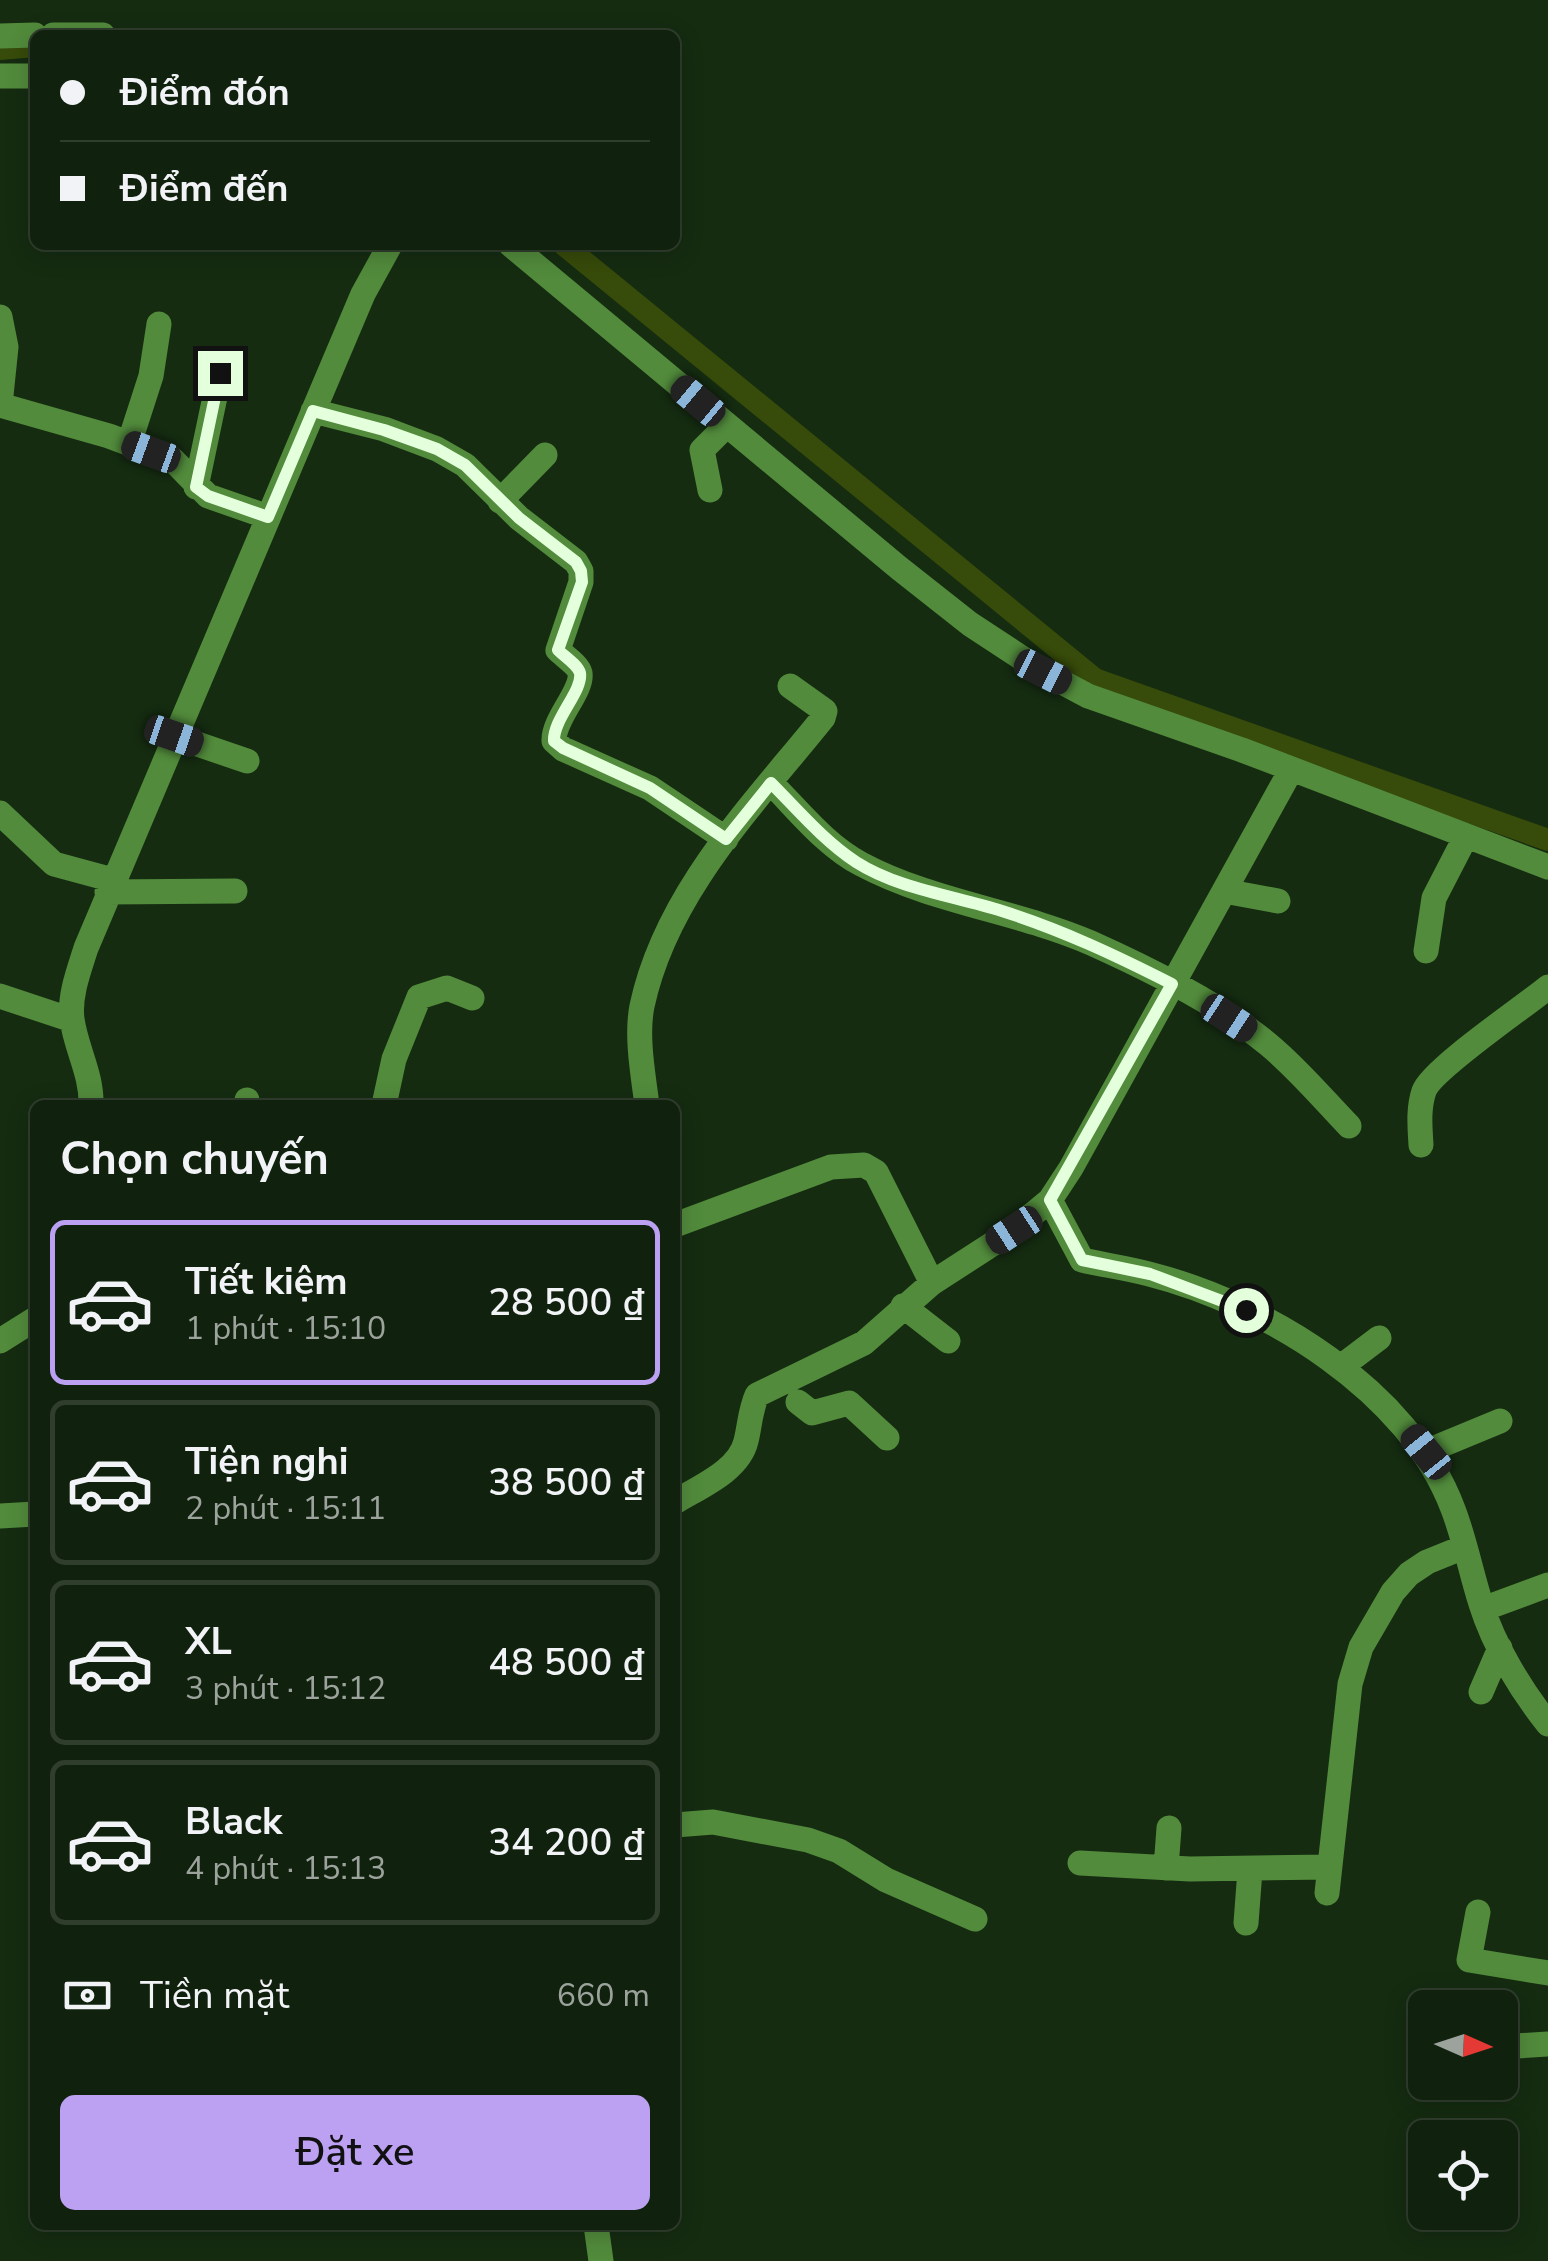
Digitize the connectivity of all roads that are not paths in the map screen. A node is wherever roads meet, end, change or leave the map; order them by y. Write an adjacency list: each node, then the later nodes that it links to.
1 (30, 35): 2 (street)
2 (0, 36)
3 (0, 76): 4 (street)
4 (30, 76)
5 (387, 250): 11 (street)
6 (517, 250): 12 (street)
7 (0, 316): 10 (street)
8 (160, 324): 13 (street)
9 (220, 373): 15 (street)
10 (0, 404): 13 (street)
11 (313, 411): 17 (street); 18 (street)
12 (727, 425): 16 (street); 22 (street)
13 (129, 444): 15 (street)
14 (545, 455): 17 (street)
15 (196, 487): 18 (street)
16 (710, 490)
17 (500, 501): 26 (street)
18 (268, 517): 20 (street)
19 (790, 686): 23 (street)
20 (174, 736): 21 (street); 28 (street)
21 (247, 761)
22 (1292, 770): 25 (street); 30 (street)
23 (771, 783): 26 (street); 33 (street)
24 (0, 813): 28 (street)
25 (1466, 836): 27 (street); 32 (street)
26 (726, 839): 40 (street)
27 (1548, 867)
28 (110, 886): 29 (street); 37 (street)
29 (235, 890)
30 (1224, 891): 31 (street); 33 (street)
31 (1278, 901)
32 (1426, 951)
33 (1172, 984): 41 (street); 43 (street)
34 (1548, 987): 42 (street)
35 (0, 996): 37 (street)
36 (472, 998): 39 (street)
37 (72, 1020): 38 (street)
38 (90, 1100)
39 (385, 1100)
40 (646, 1100)
41 (1349, 1126)
42 (1421, 1145)
43 (1050, 1200): 45 (street); 51 (street)
44 (680, 1223): 45 (street)
45 (932, 1283): 46 (street)
46 (904, 1306): 49 (street); 52 (street)
47 (30, 1322): 50 (street)
48 (1379, 1338): 51 (street)
49 (948, 1341)
50 (0, 1342)
51 (1342, 1366): 55 (street)
52 (791, 1391): 54 (street); 56 (street)
53 (1500, 1422): 55 (street)
54 (887, 1438)
55 (1426, 1452): 59 (street)
56 (680, 1499)
57 (30, 1514): 58 (street)
58 (0, 1516)
59 (1464, 1547): 61 (street); 69 (street)
60 (1548, 1585): 61 (street)
61 (1482, 1609): 62 (street)
62 (1500, 1648): 63 (street); 64 (street)
63 (1481, 1692)
64 (1548, 1724)
65 (680, 1825): 71 (street)
66 (1169, 1828): 68 (street)
67 (1080, 1863): 68 (street)
68 (1166, 1868): 69 (street)
69 (1250, 1870): 72 (street)
70 (1478, 1912): 73 (street)
71 (975, 1919)
72 (1246, 1923)
73 (1548, 1973)
74 (1548, 2044): 75 (street)
75 (1518, 2046)
76 (597, 2230): 77 (street)
77 (601, 2261)

